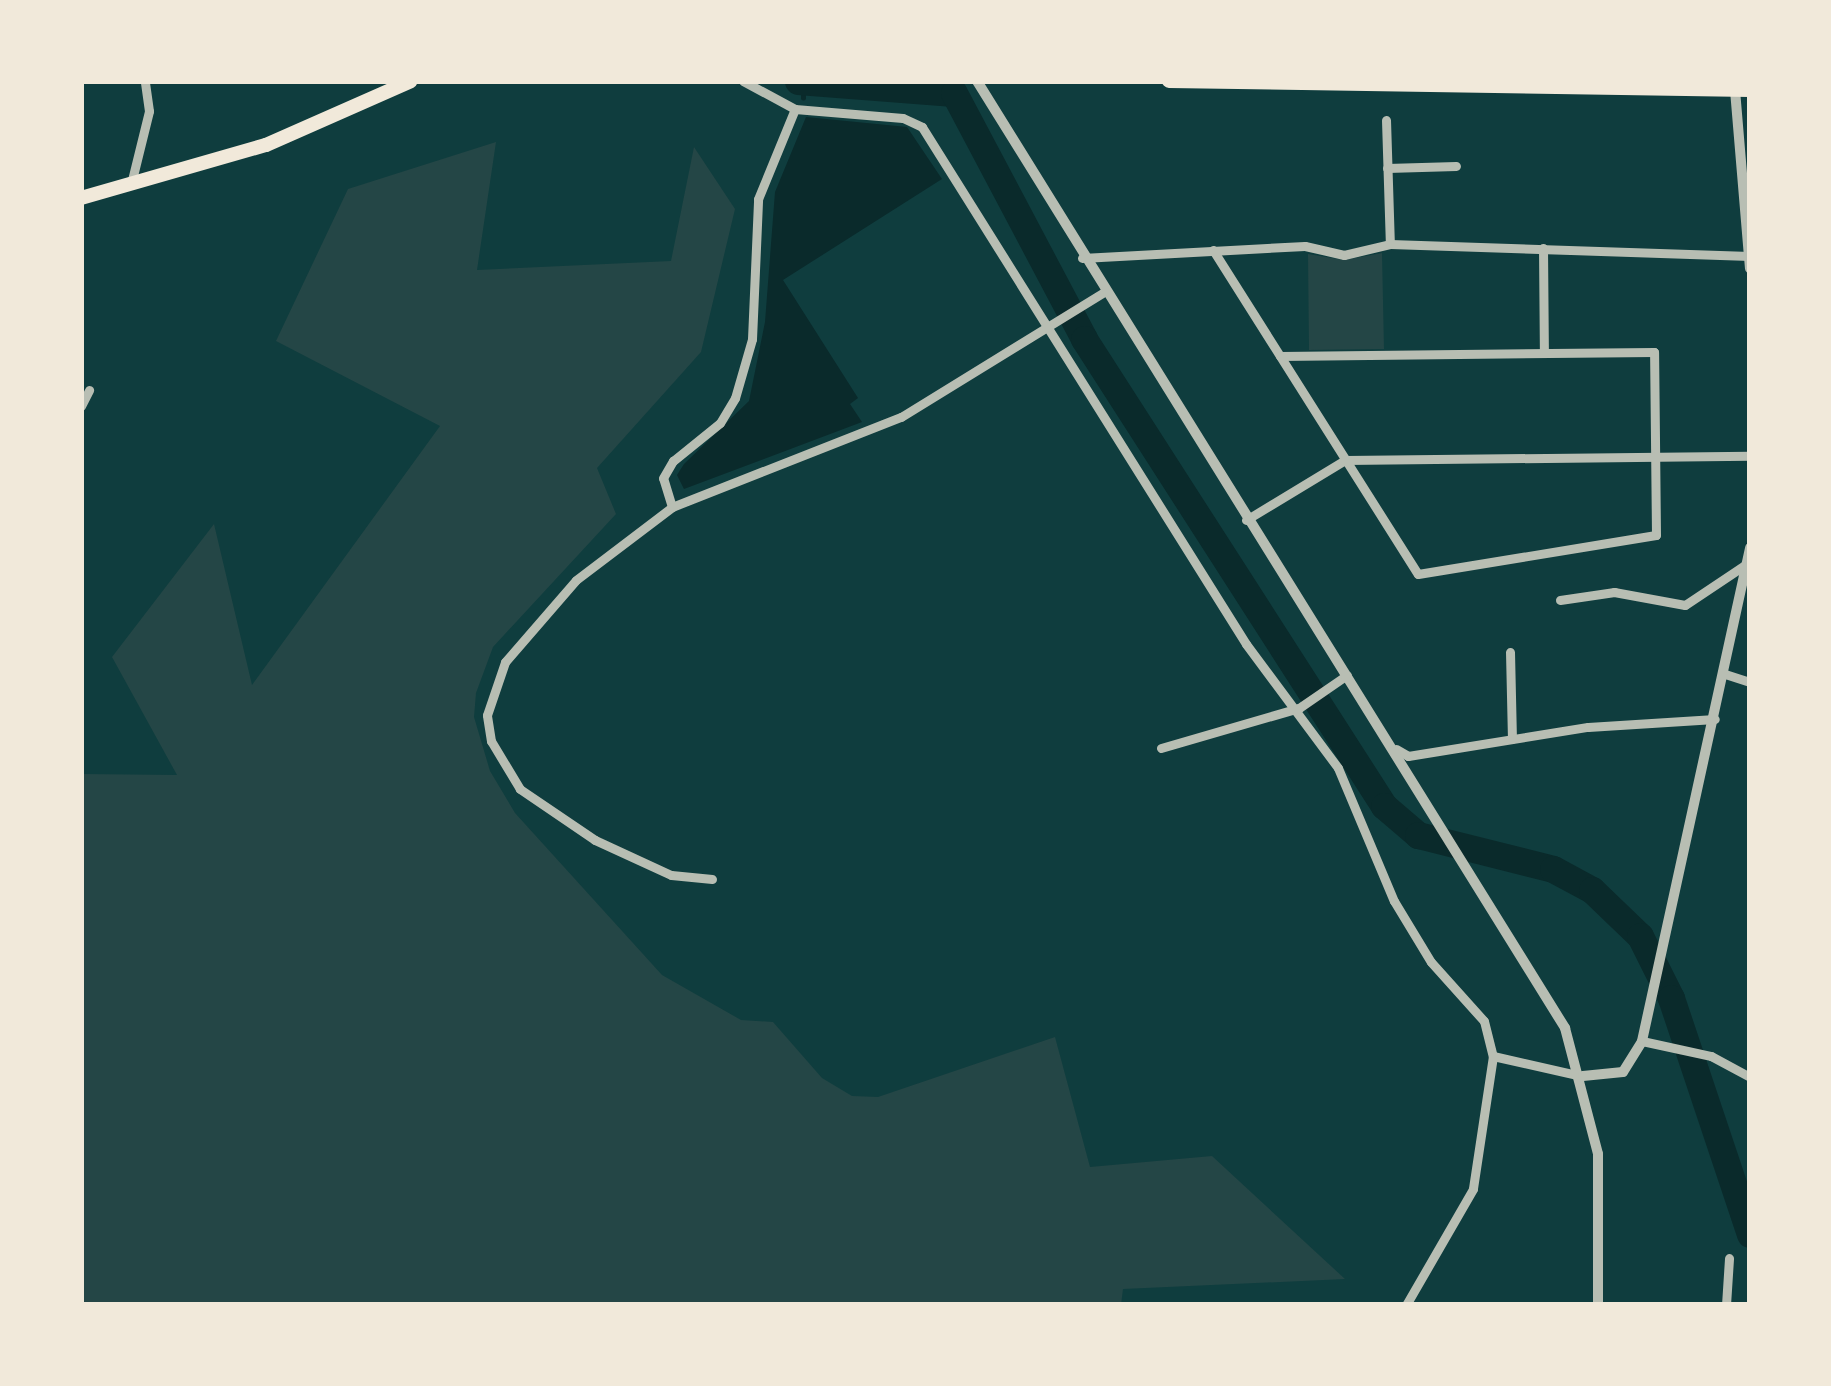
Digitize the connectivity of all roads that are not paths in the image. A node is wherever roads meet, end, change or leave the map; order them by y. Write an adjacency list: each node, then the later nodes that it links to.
1 (145, 81): 14 (street)
2 (411, 81): 14 (main road)
3 (743, 81): 10 (street)
4 (977, 81): 19 (street)
5 (1169, 81): 7 (main road)
6 (1595, 82): 8 (main road); 9 (main road)
7 (1230, 83): 8 (main road)
8 (1464, 83)
9 (1740, 87): 20 (street)
10 (795, 110): 22 (street); 30 (street)
11 (1386, 120): 13 (street)
12 (1456, 166): 13 (street)
13 (1387, 168): 16 (street)
14 (131, 184): 15 (main road)
15 (81, 198)
16 (1390, 244): 17 (street); 18 (street)
17 (1543, 248): 20 (street); 23 (street)
18 (1213, 250): 19 (street); 24 (street)
19 (1082, 258): 21 (street)
20 (1749, 260)
21 (1104, 292): 22 (street); 31 (street)
22 (1048, 328): 30 (street); 39 (street)
23 (1544, 353): 24 (street); 28 (street)
24 (1280, 356): 29 (street)
25 (89, 390): 26 (street)
26 (81, 405)
27 (1750, 455): 28 (street)
28 (1656, 456): 29 (street); 29 (street)
29 (1345, 460): 31 (street)
30 (672, 507): 44 (street)
31 (1246, 520): 37 (street)
32 (1750, 548): 33 (street)
33 (1748, 563): 34 (street); 36 (street)
34 (1560, 600)
35 (1510, 652): 41 (street)
36 (1725, 674): 38 (street); 40 (street)
37 (1347, 675): 39 (street); 43 (street)
38 (1750, 682)
39 (1302, 705): 42 (street); 46 (street)
40 (1715, 719): 41 (street); 45 (street)
41 (1512, 739): 43 (street)
42 (1161, 748)
43 (1396, 749): 47 (street)
44 (712, 879)
45 (1642, 1041): 47 (street); 48 (street)
46 (1493, 1056): 47 (street); 50 (street)
47 (1583, 1076): 51 (street)
48 (1750, 1077)
49 (1729, 1258): 52 (street)
50 (1406, 1305)
51 (1598, 1305)
52 (1726, 1305)

